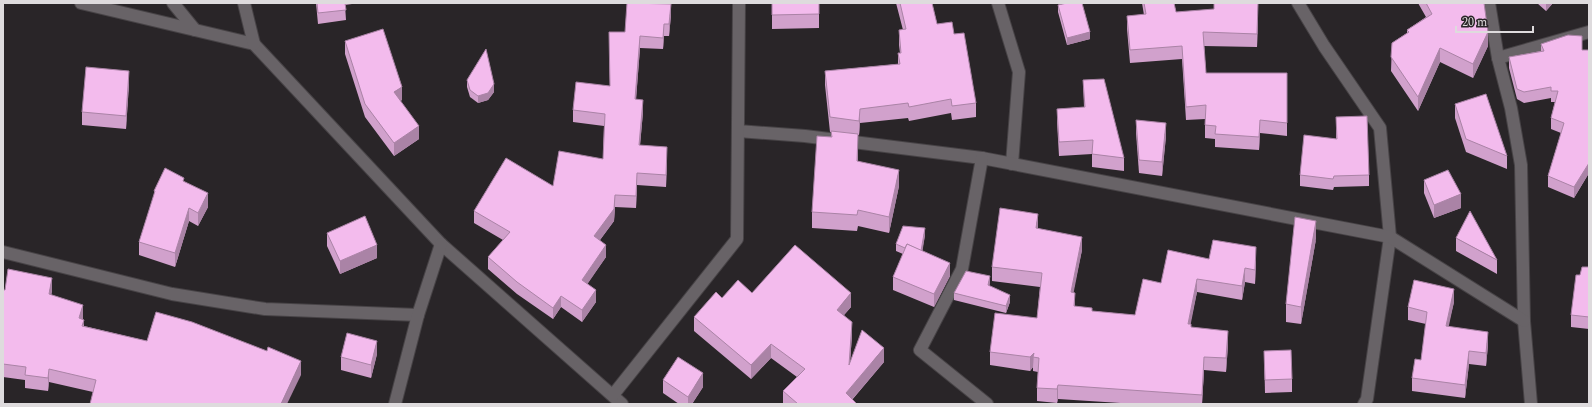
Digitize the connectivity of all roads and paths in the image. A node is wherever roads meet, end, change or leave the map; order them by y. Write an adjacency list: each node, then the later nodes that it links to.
1 (81, 3): 8 (street)
2 (173, 3): 8 (street)
3 (244, 3): 10 (street)
4 (739, 3): 12 (street)
5 (998, 3): 14 (street)
6 (1298, 3): 15 (street)
7 (1489, 3): 11 (street)
8 (195, 30): 10 (street)
9 (1589, 32): 11 (street)
10 (254, 44): 16 (street)
11 (1498, 58): 19 (street)
12 (738, 131): 13 (street); 20 (street)
13 (982, 158): 14 (street); 23 (street)
14 (1012, 164): 15 (street)
15 (1390, 237): 19 (street); 24 (street)
16 (441, 244): 18 (street); 20 (street)
17 (3, 252): 18 (street)
18 (418, 315): 21 (street)
19 (1524, 321): 25 (street)
20 (613, 395): 22 (street)
21 (395, 404)
22 (622, 404)
23 (987, 404)
24 (1364, 404)
25 (1531, 404)

